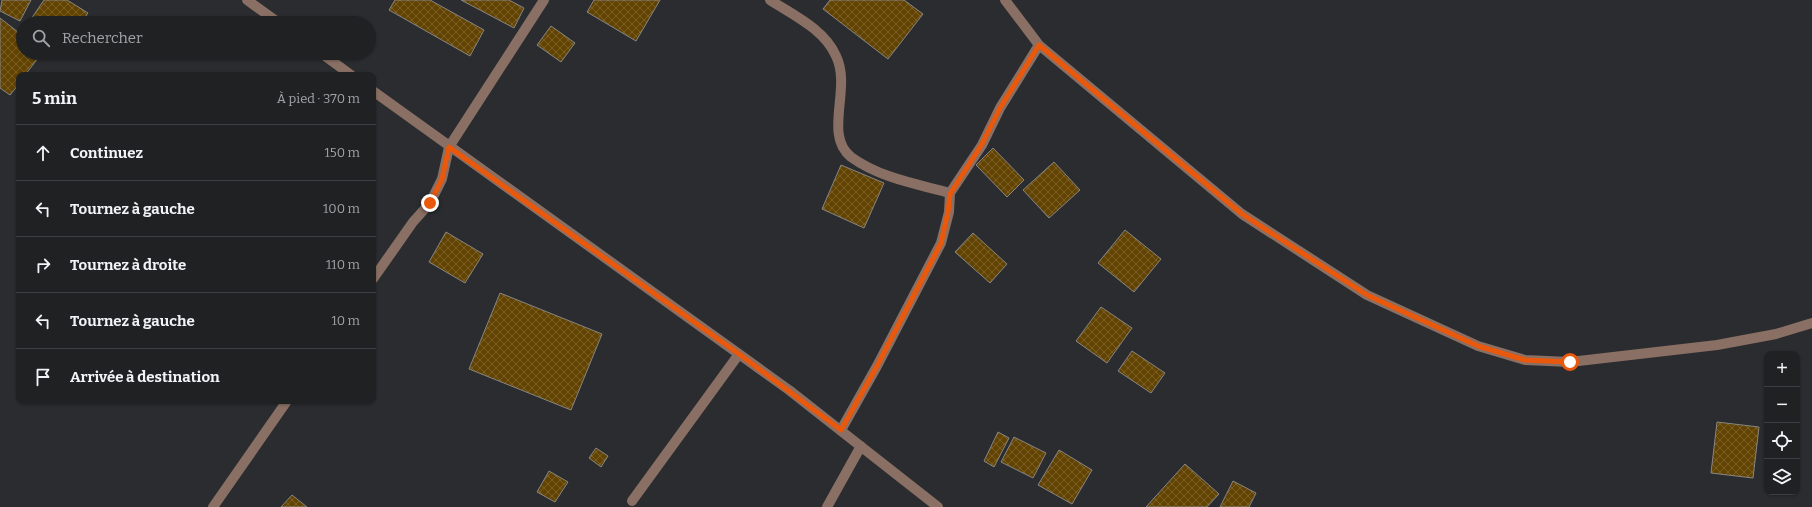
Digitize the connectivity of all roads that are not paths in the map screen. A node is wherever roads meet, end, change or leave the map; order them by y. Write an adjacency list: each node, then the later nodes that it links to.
1 (247, 0): 5 (street)
2 (544, 0): 10 (street)
3 (770, 0): 11 (street)
4 (1005, 0): 6 (street)
5 (269, 16)
6 (1039, 45): 11 (street); 13 (street)
7 (330, 60): 8 (street)
8 (347, 72)
9 (376, 93): 10 (street)
10 (449, 147): 12 (street); 14 (street)
11 (950, 194): 16 (street)
12 (376, 275)
13 (1812, 323)
14 (739, 354): 16 (street); 18 (street)
15 (285, 404): 19 (street)
16 (841, 430): 17 (street)
17 (861, 446): 20 (street); 21 (street)
18 (632, 501)
19 (213, 507)
20 (827, 507)
21 (938, 507)

